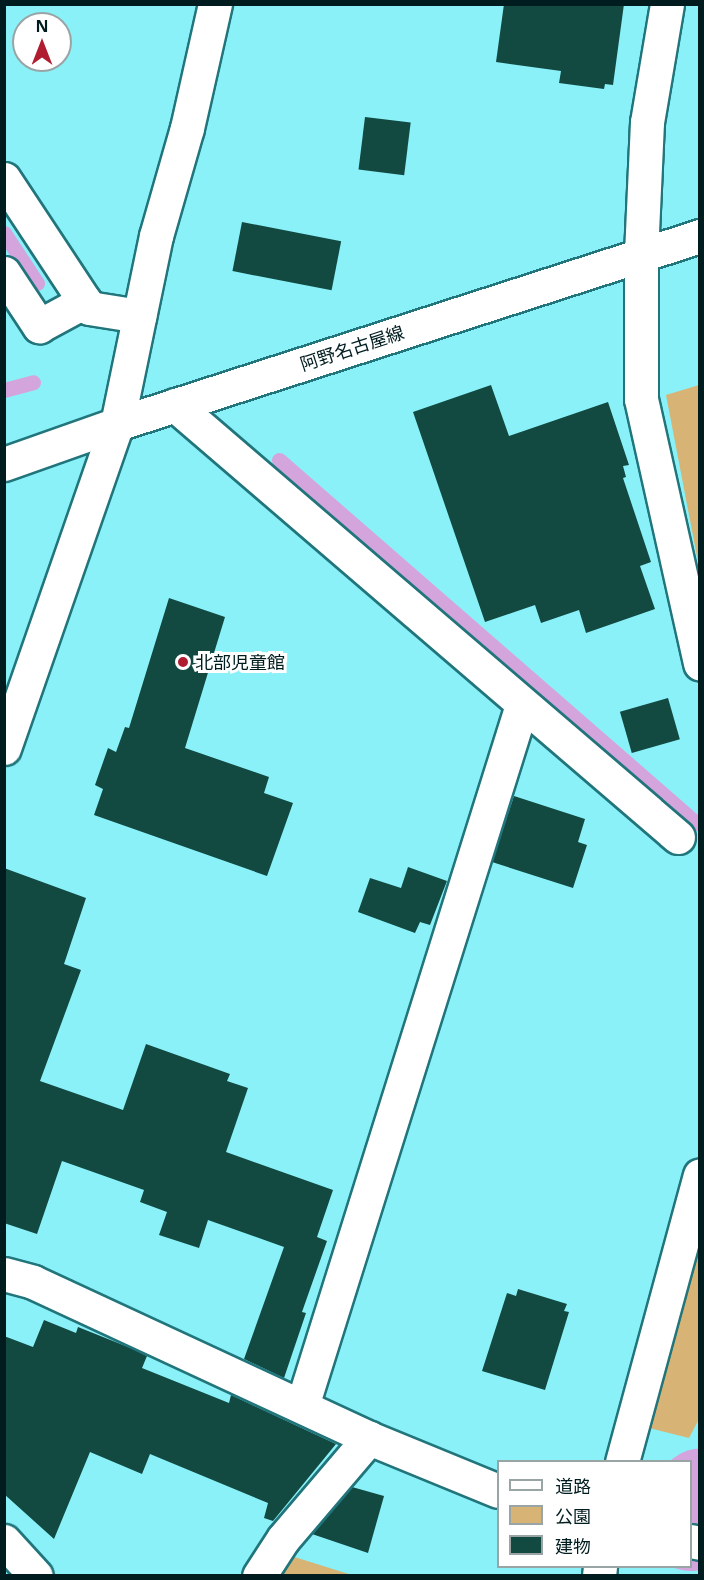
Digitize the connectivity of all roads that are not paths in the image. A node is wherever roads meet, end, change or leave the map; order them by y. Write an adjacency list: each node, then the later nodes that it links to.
1 (215, 4): 8 (street)
2 (667, 4): 5 (street)
3 (4, 179): 7 (street)
4 (699, 236): 5 (street, 阿野名古屋線)
5 (649, 252): 9 (street, 阿野名古屋線); 12 (street)
6 (4, 273): 7 (street)
7 (85, 301): 8 (street)
8 (139, 316): 10 (street)
9 (175, 405): 10 (street, 阿野名古屋線); 13 (street)
10 (117, 424): 11 (street, 阿野名古屋線); 14 (street)
11 (4, 464)
12 (699, 664)
13 (522, 705): 15 (street); 18 (street)
14 (4, 748)
15 (678, 837)
16 (699, 1175): 20 (street)
17 (4, 1274): 18 (street)
18 (302, 1406): 19 (street)
19 (369, 1438): 21 (street); 24 (street)
20 (622, 1460)
21 (497, 1491)
22 (4, 1541): 23 (street)
23 (36, 1575)
24 (259, 1575)

